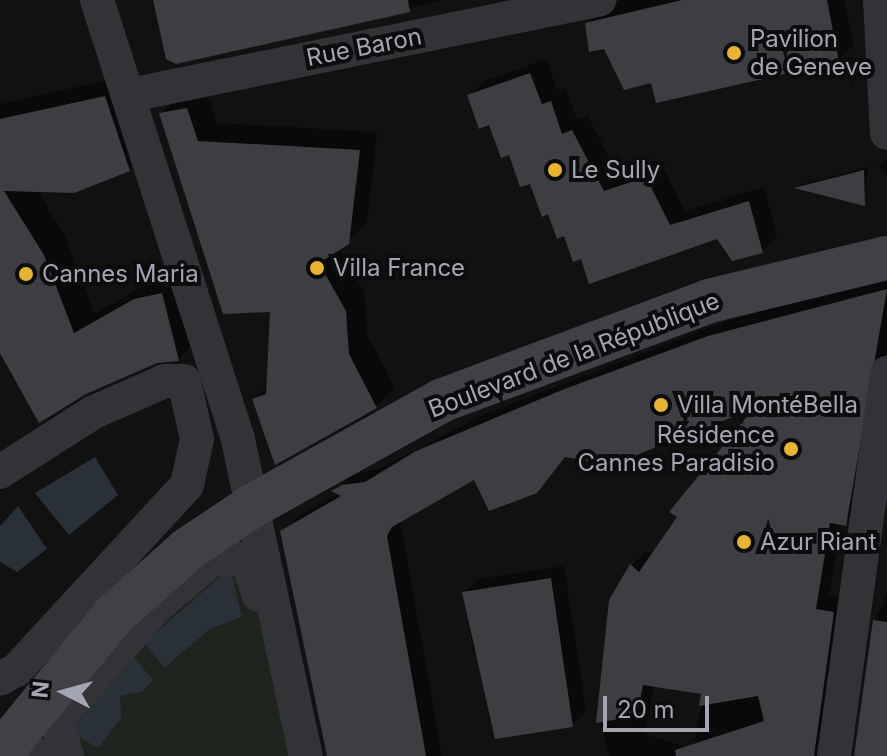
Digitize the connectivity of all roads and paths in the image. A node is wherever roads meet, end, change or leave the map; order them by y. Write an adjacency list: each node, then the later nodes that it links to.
1 (97, 0): 4 (street)
2 (599, 0): 4 (street, Rue Baron)
3 (880, 0): 5 (street)
4 (130, 95): 9 (street)
5 (887, 133)
6 (887, 258): 9 (main road, Boulevard de la République)
7 (886, 385): 15 (street)
8 (0, 472): 10 (street)
9 (254, 505): 11 (main road, Boulevard de la République); 14 (street)
10 (0, 679)
11 (12, 747)
12 (67, 756): 13 (street)
13 (290, 756)
14 (306, 756)
15 (834, 756)

